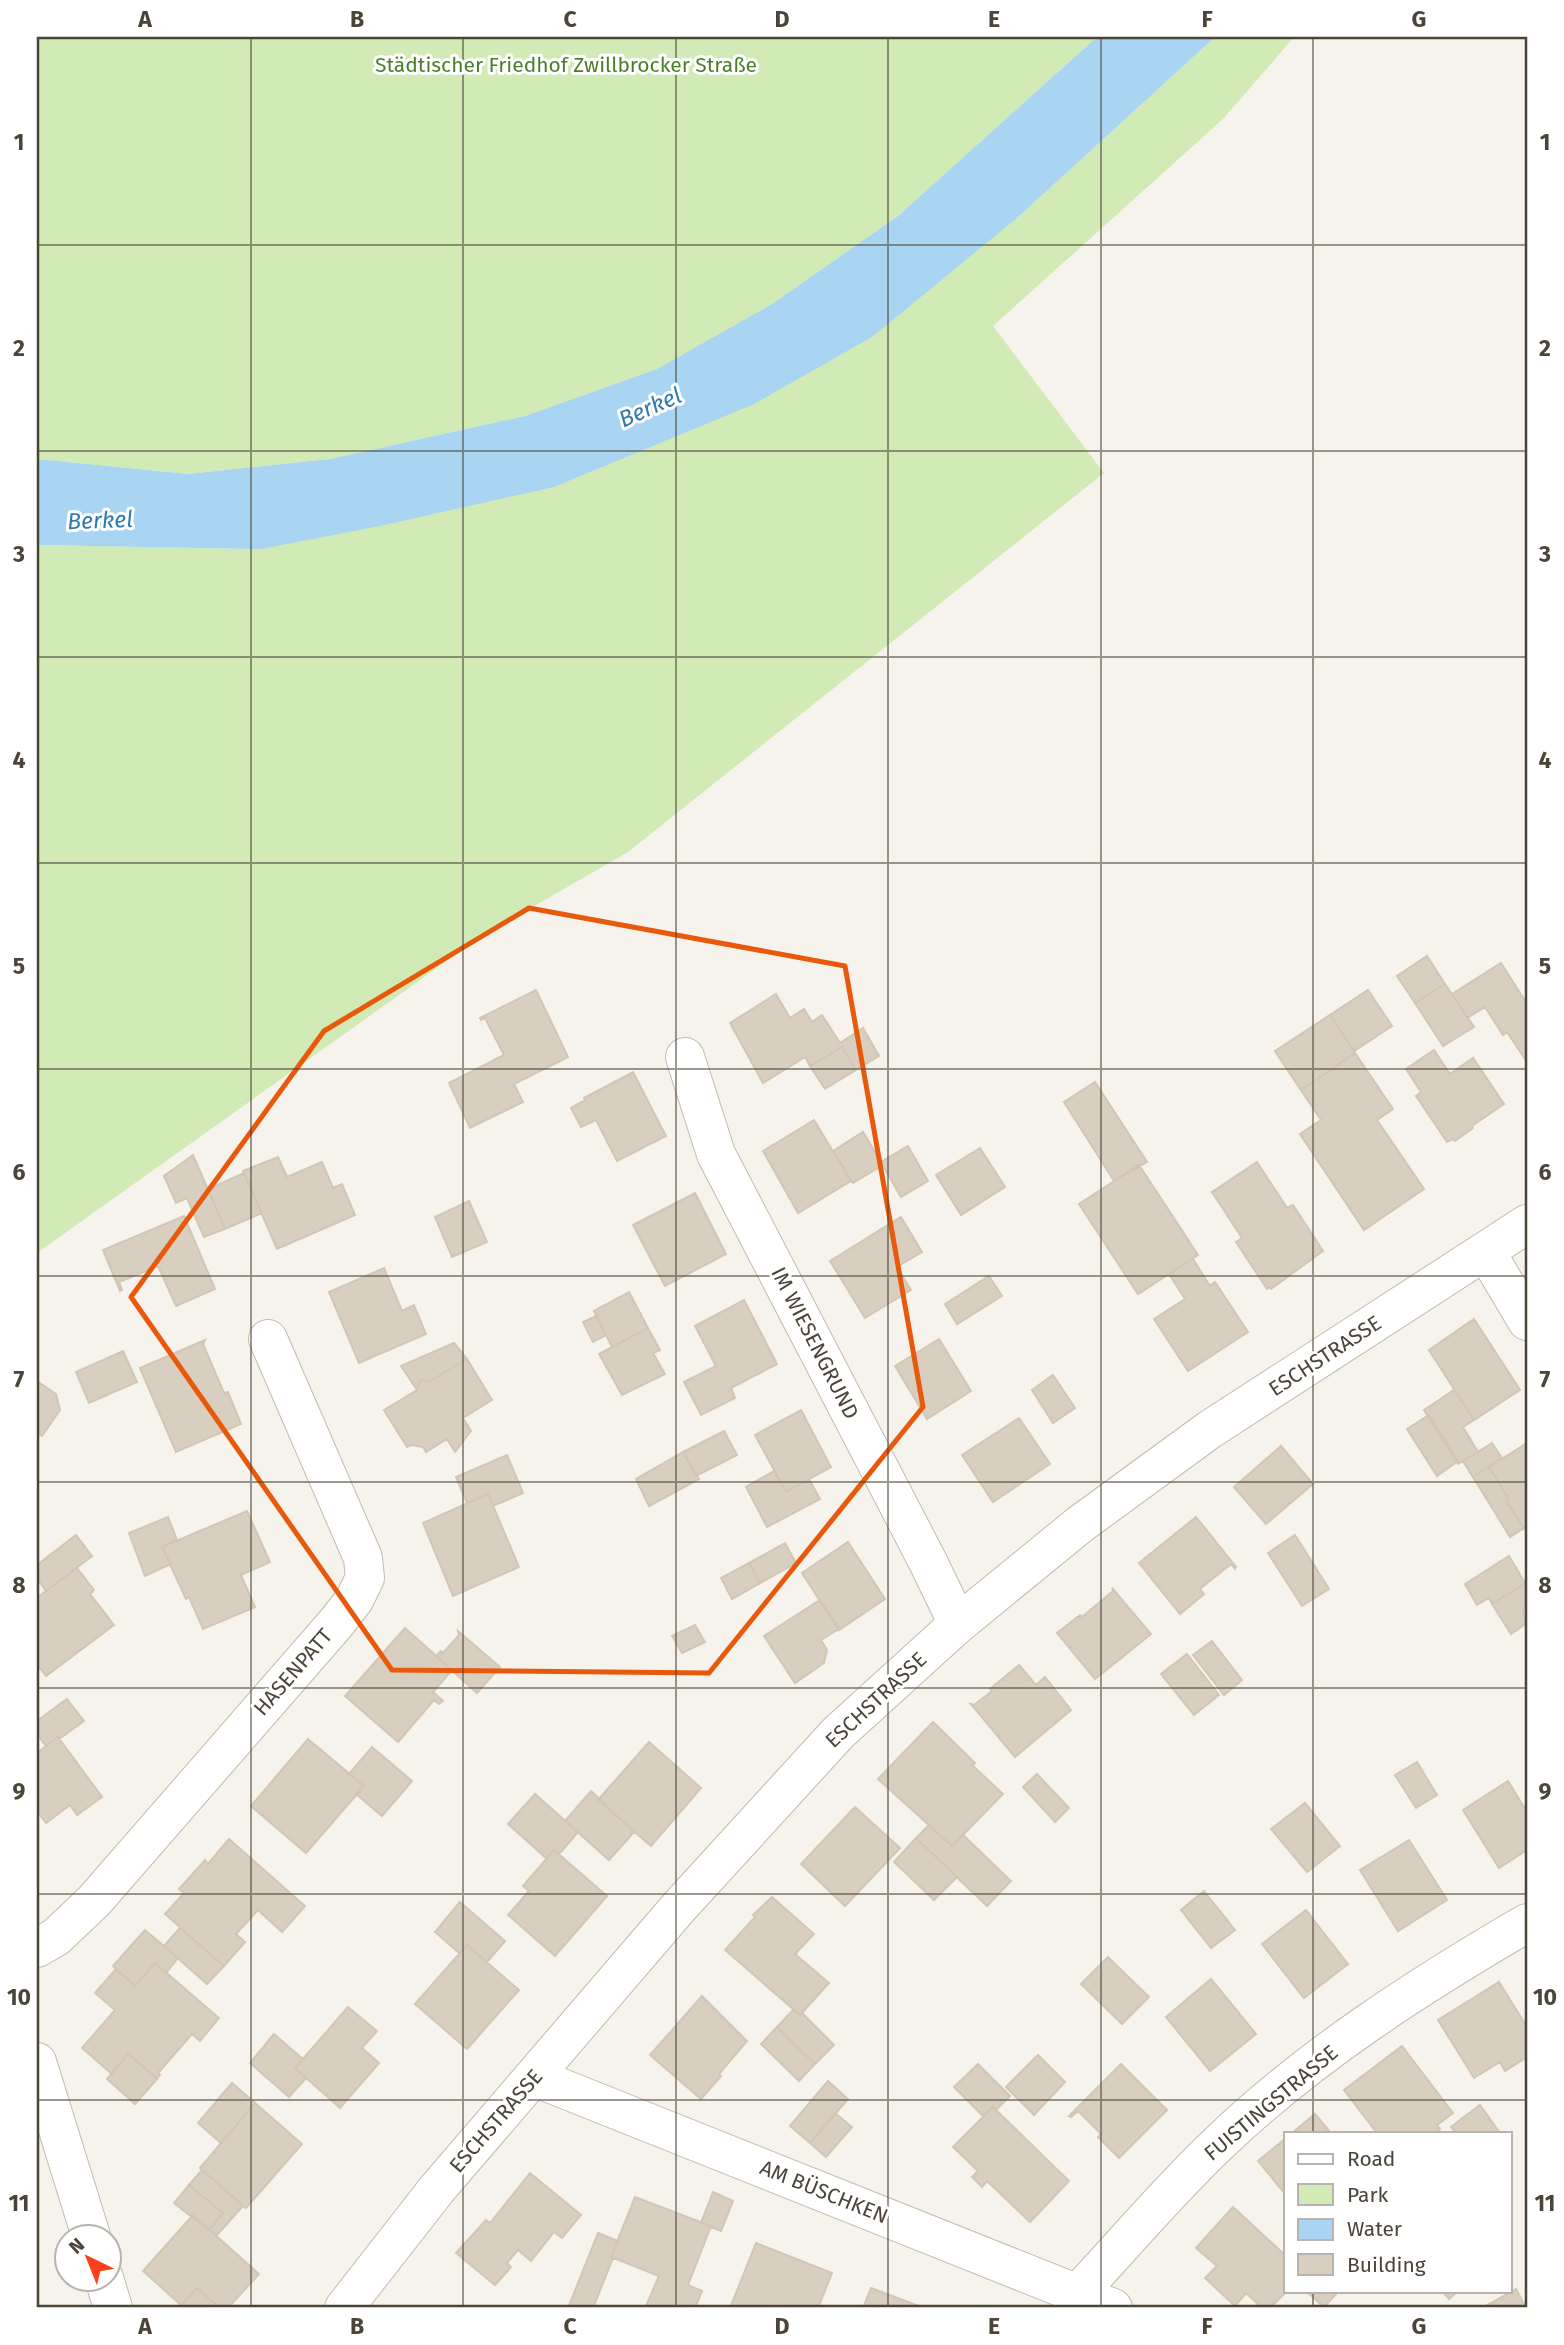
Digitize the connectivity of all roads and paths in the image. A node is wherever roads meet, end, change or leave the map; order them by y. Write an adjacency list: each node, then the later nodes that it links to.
1 (685, 1058): 6 (street, IM WIESENGRUND)
2 (1527, 1224): 3 (street, ESCHSTRASSE)
3 (1486, 1252): 4 (street); 6 (street, ESCHSTRASSE)
4 (1527, 1321)
5 (268, 1339): 8 (street, HASENPATT)
6 (958, 1624): 10 (street, ESCHSTRASSE)
7 (1527, 1923): 12 (street, FUISTINGSTRASSE)
8 (37, 1948)
9 (37, 2062): 11 (street)
10 (534, 2077): 12 (street, AM BÜSCHKEN); 13 (street, ESCHSTRASSE)
11 (87, 2222)
12 (1078, 2293): 14 (street, AM BÜSCHKEN)
13 (344, 2308)
14 (1113, 2308)

